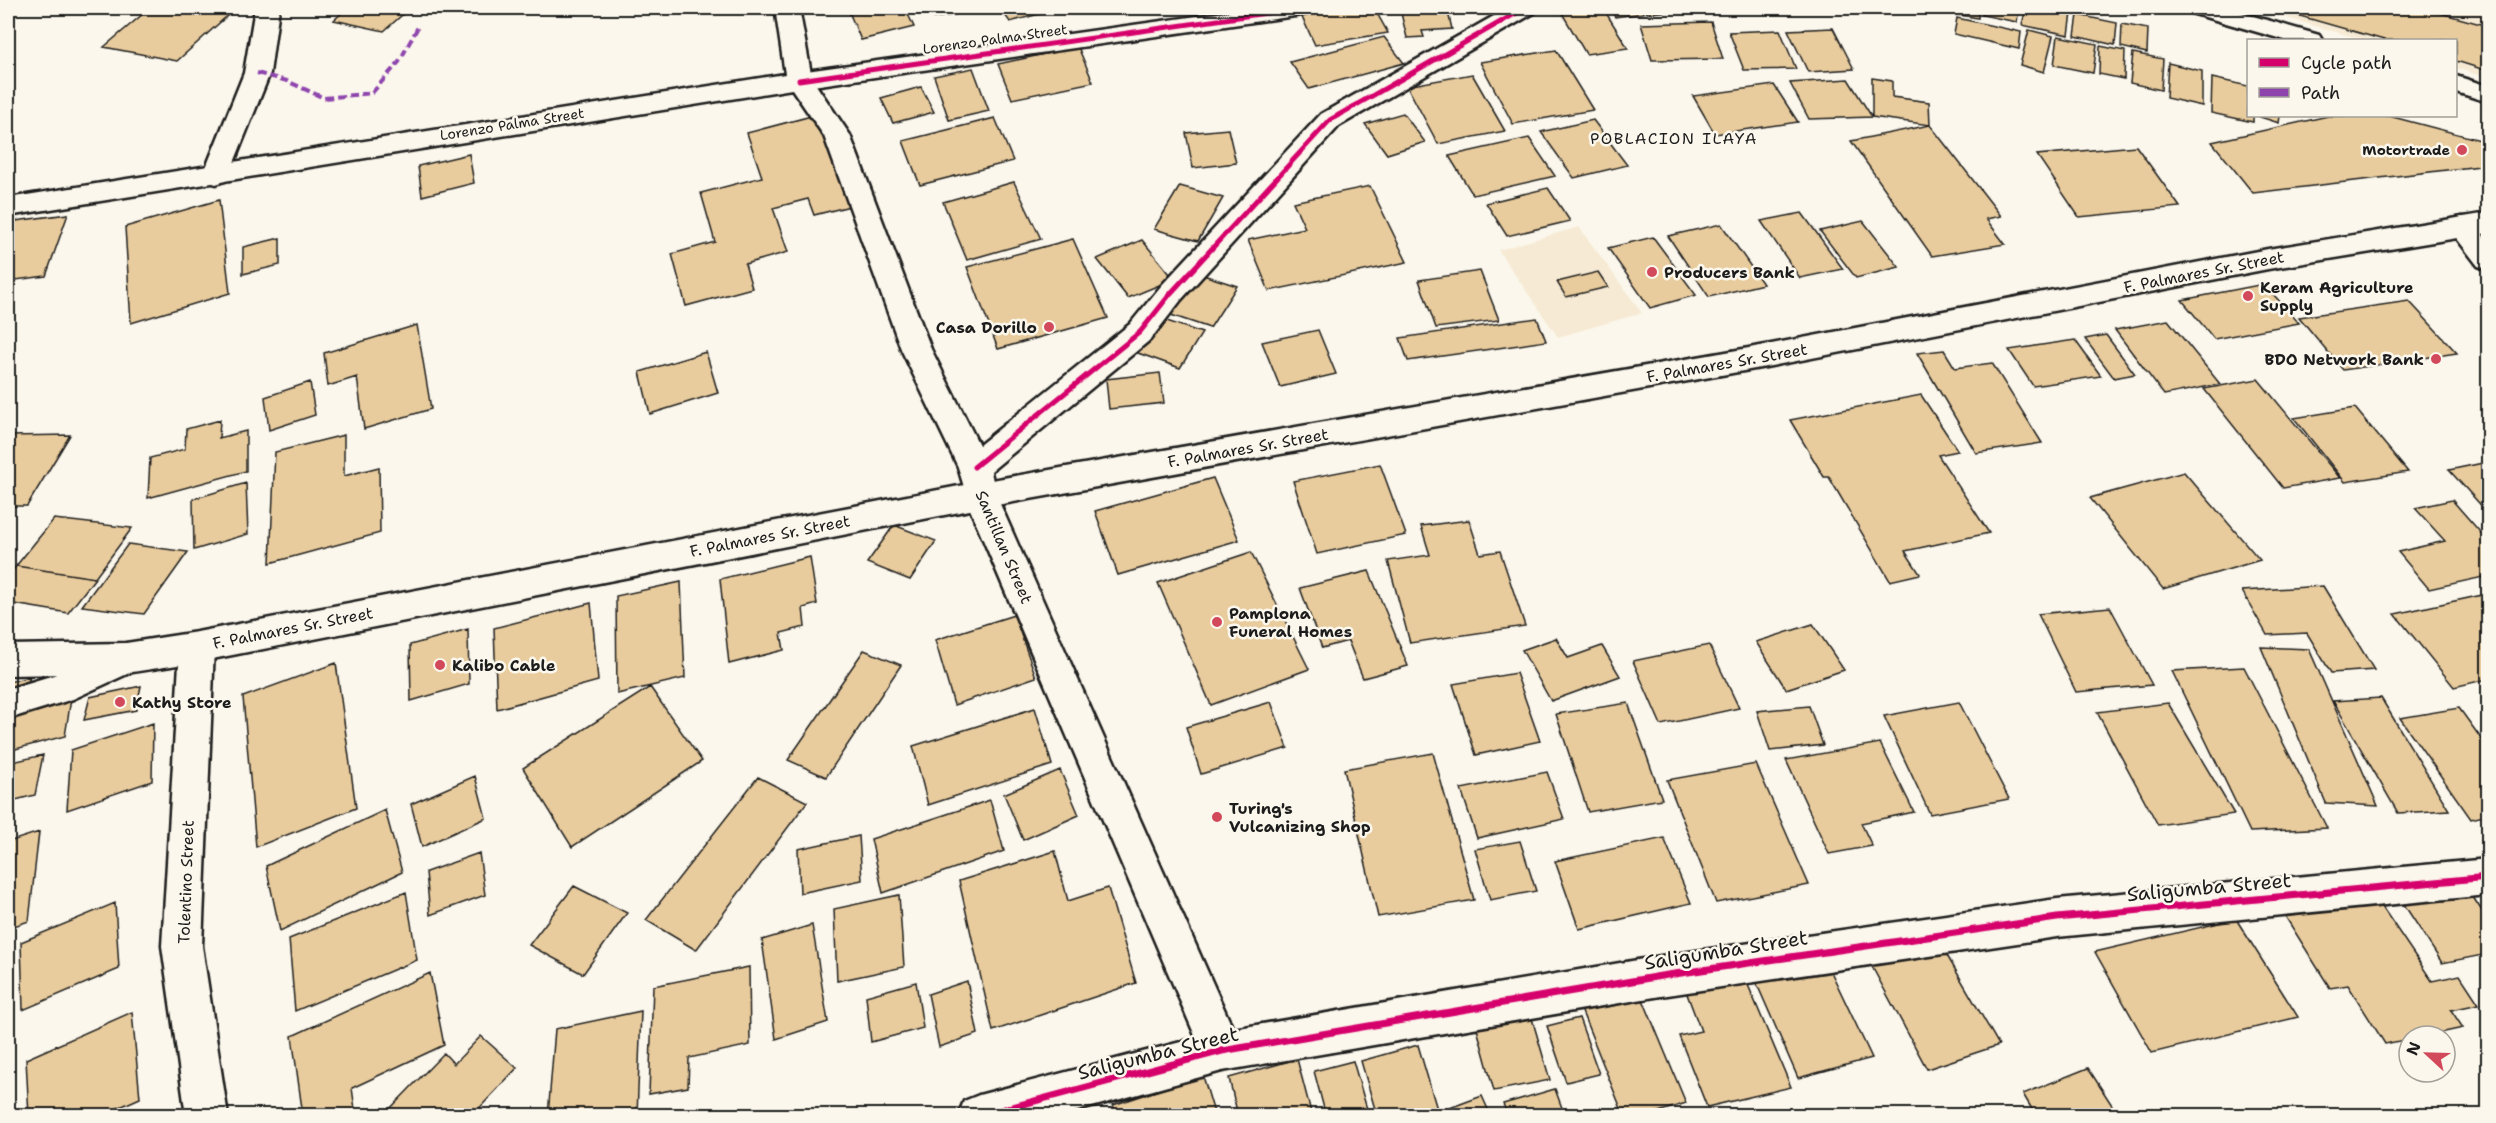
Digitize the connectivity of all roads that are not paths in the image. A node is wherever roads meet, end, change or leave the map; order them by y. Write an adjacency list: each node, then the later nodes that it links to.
1 (267, 8): 10 (street)
2 (787, 8): 7 (street, Santillan Street)
3 (1302, 8): 7 (street, Lorenzo Palma Street)
4 (1525, 8): 14 (street)
5 (2200, 8): 6 (street)
6 (2307, 39)
7 (799, 80): 10 (street, Lorenzo Palma Street); 14 (street, Santillan Street)
8 (2457, 84): 9 (street)
9 (2488, 94)
10 (216, 175): 11 (street, Lorenzo Palma Street)
11 (8, 207)
12 (2475, 225): 13 (street); 14 (street, F. Palmares Sr. Street)
13 (2488, 259)
14 (977, 481): 15 (street, F. Palmares Sr. Street); 20 (street, Santillan Street)
15 (197, 647): 16 (street, F. Palmares Sr. Street); 21 (street, Tolentino Street)
16 (126, 658): 17 (street, F. Palmares Sr. Street); 18 (street)
17 (8, 660)
18 (8, 704)
19 (2488, 878): 20 (street, Saligumba Street)
20 (1222, 1051): 22 (street, Saligumba Street)
21 (207, 1116)
22 (978, 1116)

